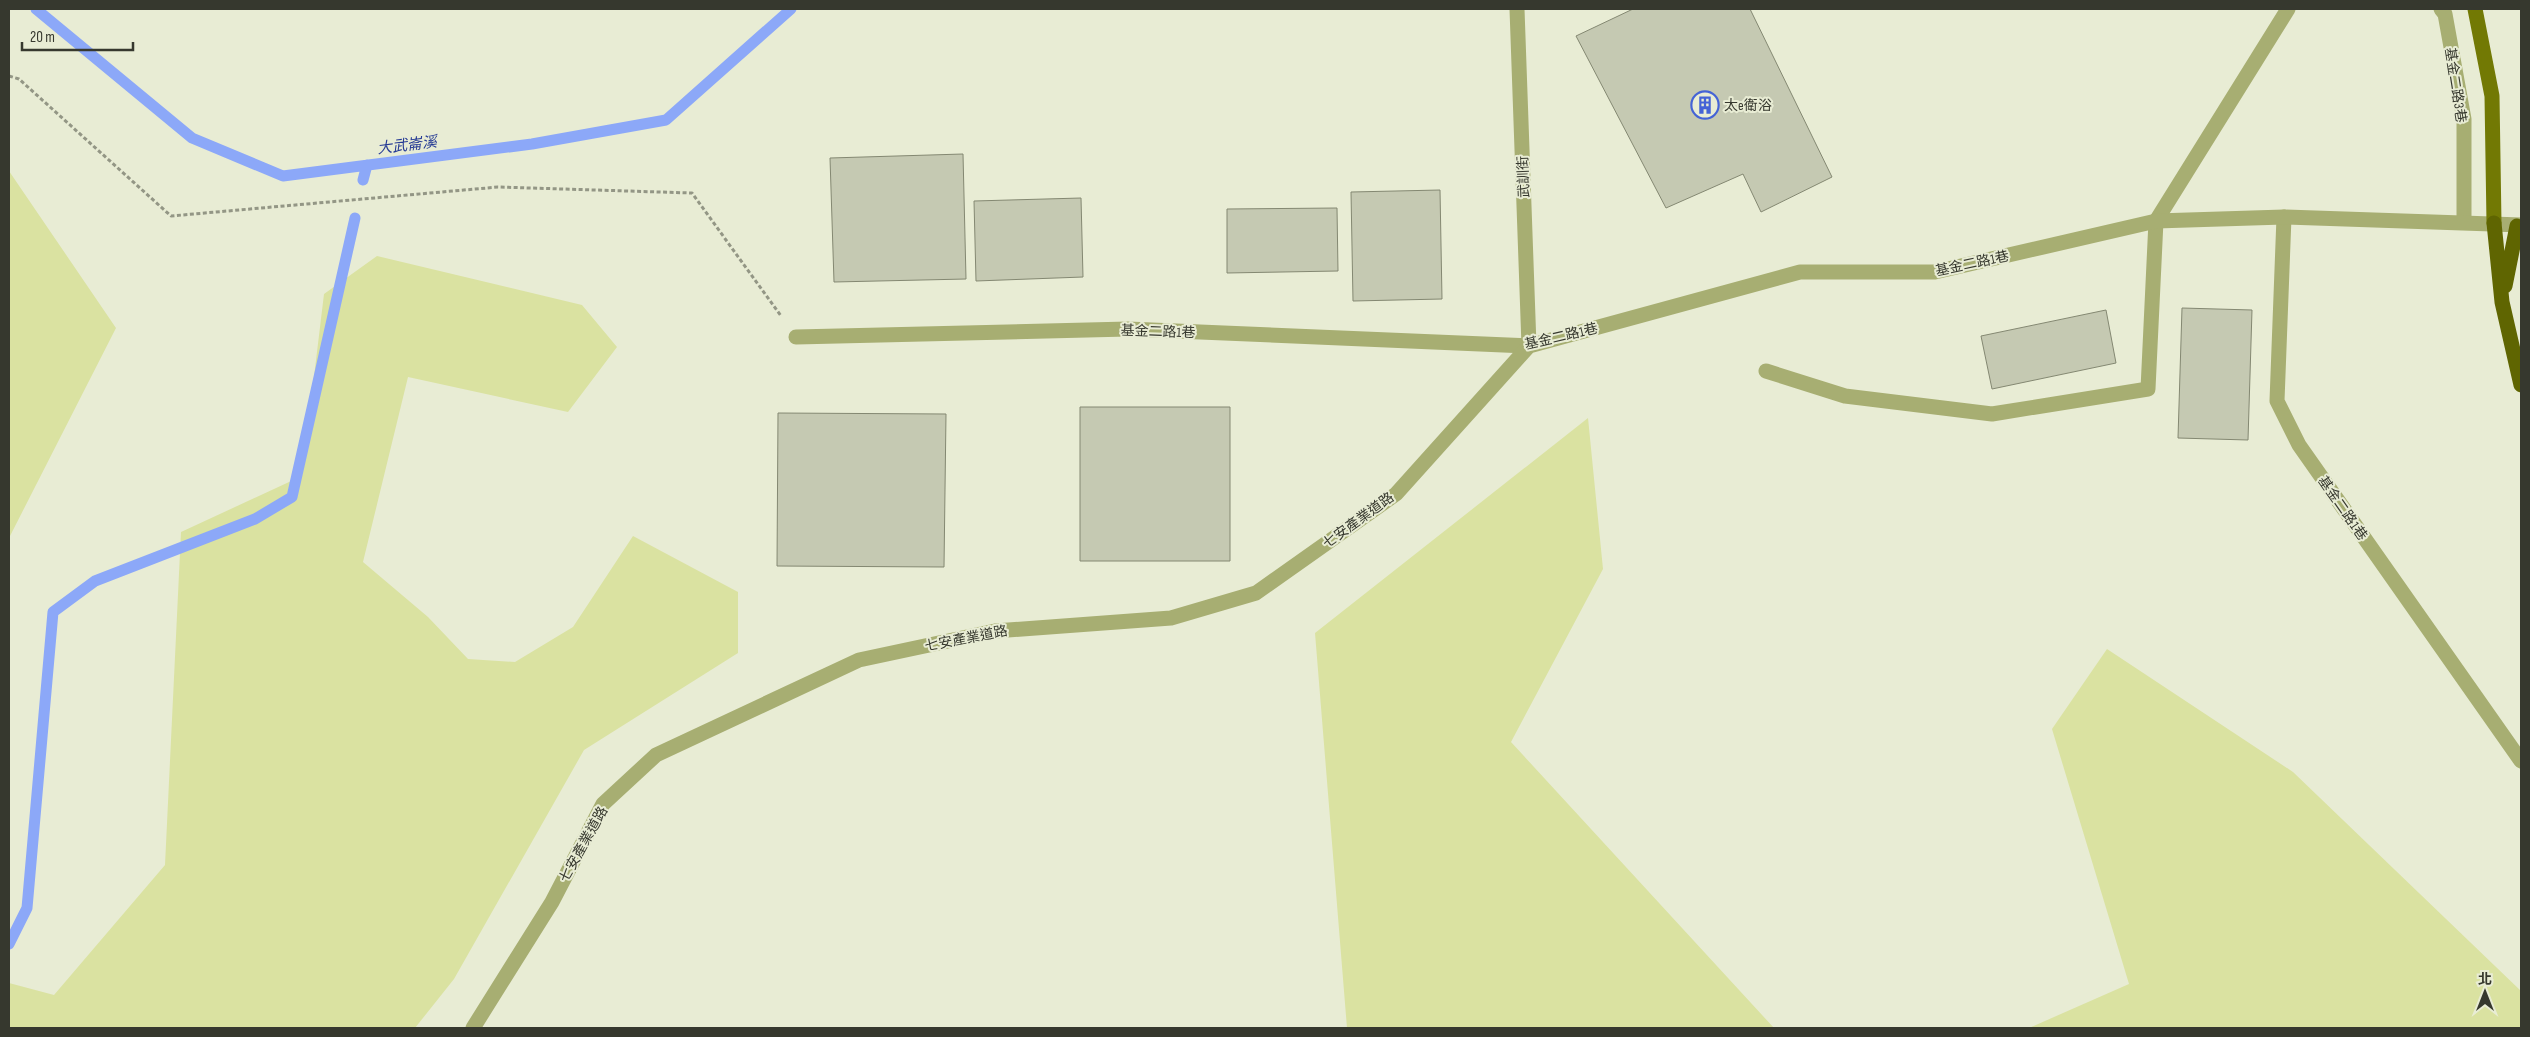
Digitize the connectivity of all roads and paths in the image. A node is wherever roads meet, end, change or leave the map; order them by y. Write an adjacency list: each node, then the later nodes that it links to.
1 (1517, 9): 13 (street, 武訓街)
2 (2288, 9): 7 (street)
3 (2441, 9): 8 (street, 基金二路3巷)
4 (2474, 9): 9 (main road)
5 (9, 76): 12 (path)
6 (2284, 218): 7 (street, 基金二路1巷); 8 (street, 基金二路1巷); 16 (street, 基金二路1巷)
7 (2156, 221): 13 (street, 基金二路1巷); 14 (street)
8 (2464, 222): 9 (street, 基金二路1巷)
9 (2494, 223): 10 (street, 基金二路1巷); 11 (highway)
10 (2520, 224): 11 (highway)
11 (2502, 302): 15 (highway)
12 (796, 337): 13 (street, 基金二路1巷)
13 (1529, 346): 17 (street, 七安產業道路)
14 (1766, 371)
15 (2521, 385)
16 (2521, 761)
17 (473, 1028)

